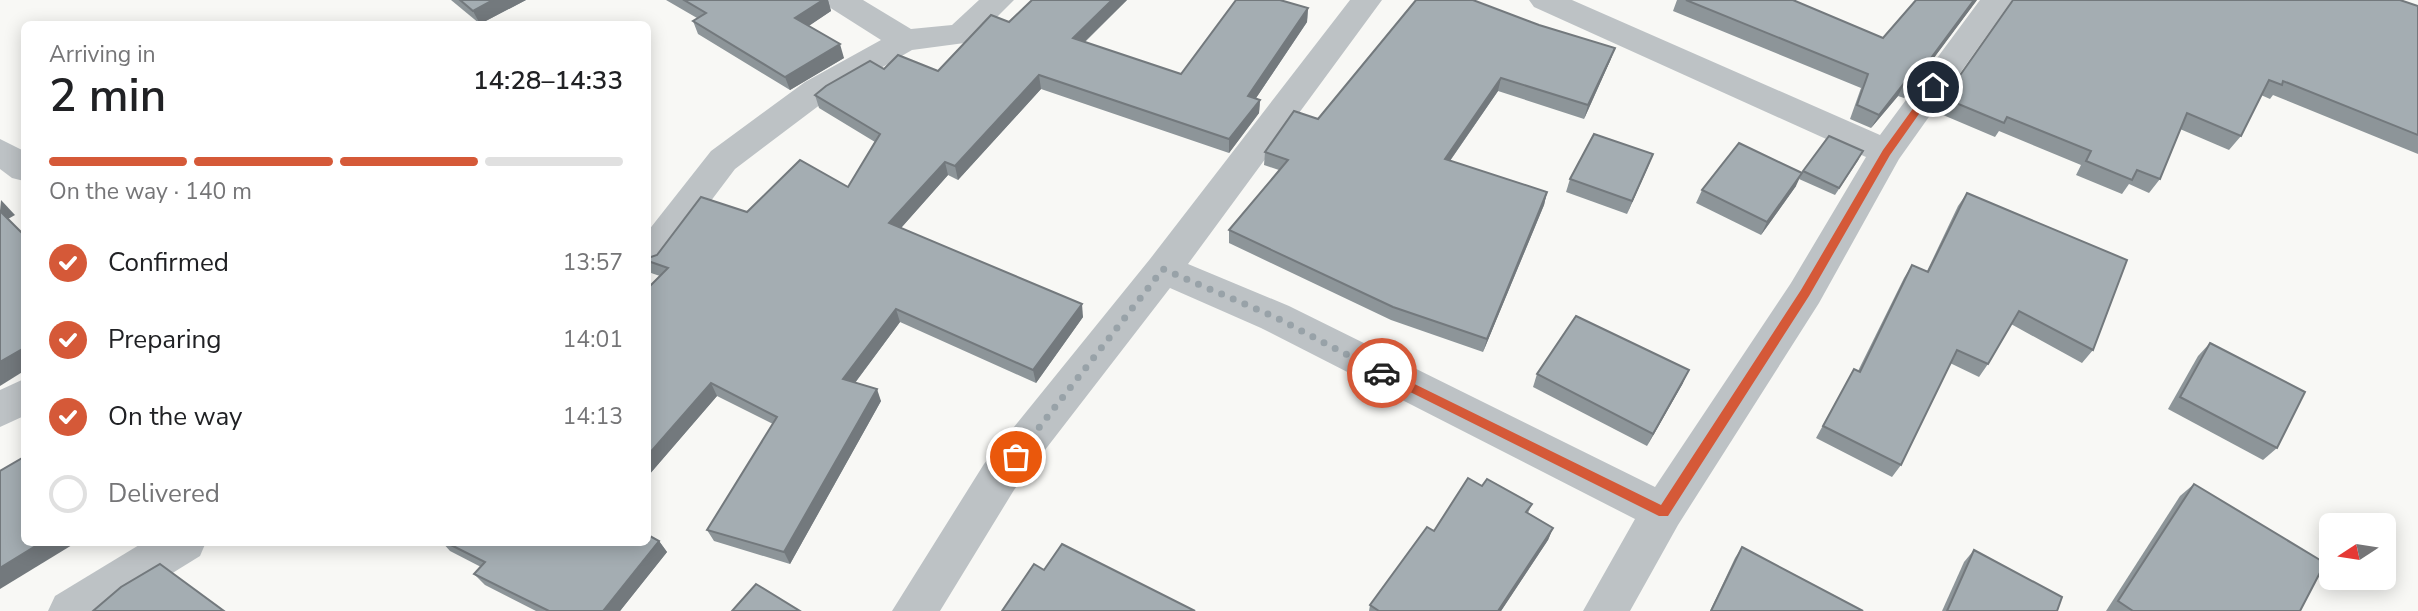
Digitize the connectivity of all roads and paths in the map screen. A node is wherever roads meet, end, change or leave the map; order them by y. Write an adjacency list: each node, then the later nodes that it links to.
1 (840, 0): 6 (street)
2 (998, 0): 6 (street)
3 (1366, 0): 11 (street)
4 (1545, 0): 8 (street)
5 (1996, 0): 8 (street)
6 (905, 40): 10 (street)
7 (0, 151): 9 (street)
8 (1886, 152): 14 (street)
9 (21, 167)
10 (651, 253)
11 (1163, 269): 14 (street); 17 (street)
12 (21, 398): 13 (street)
13 (0, 410)
14 (1663, 512): 18 (street)
15 (177, 546): 16 (street)
16 (71, 611)
17 (915, 611)
18 (1606, 611)

